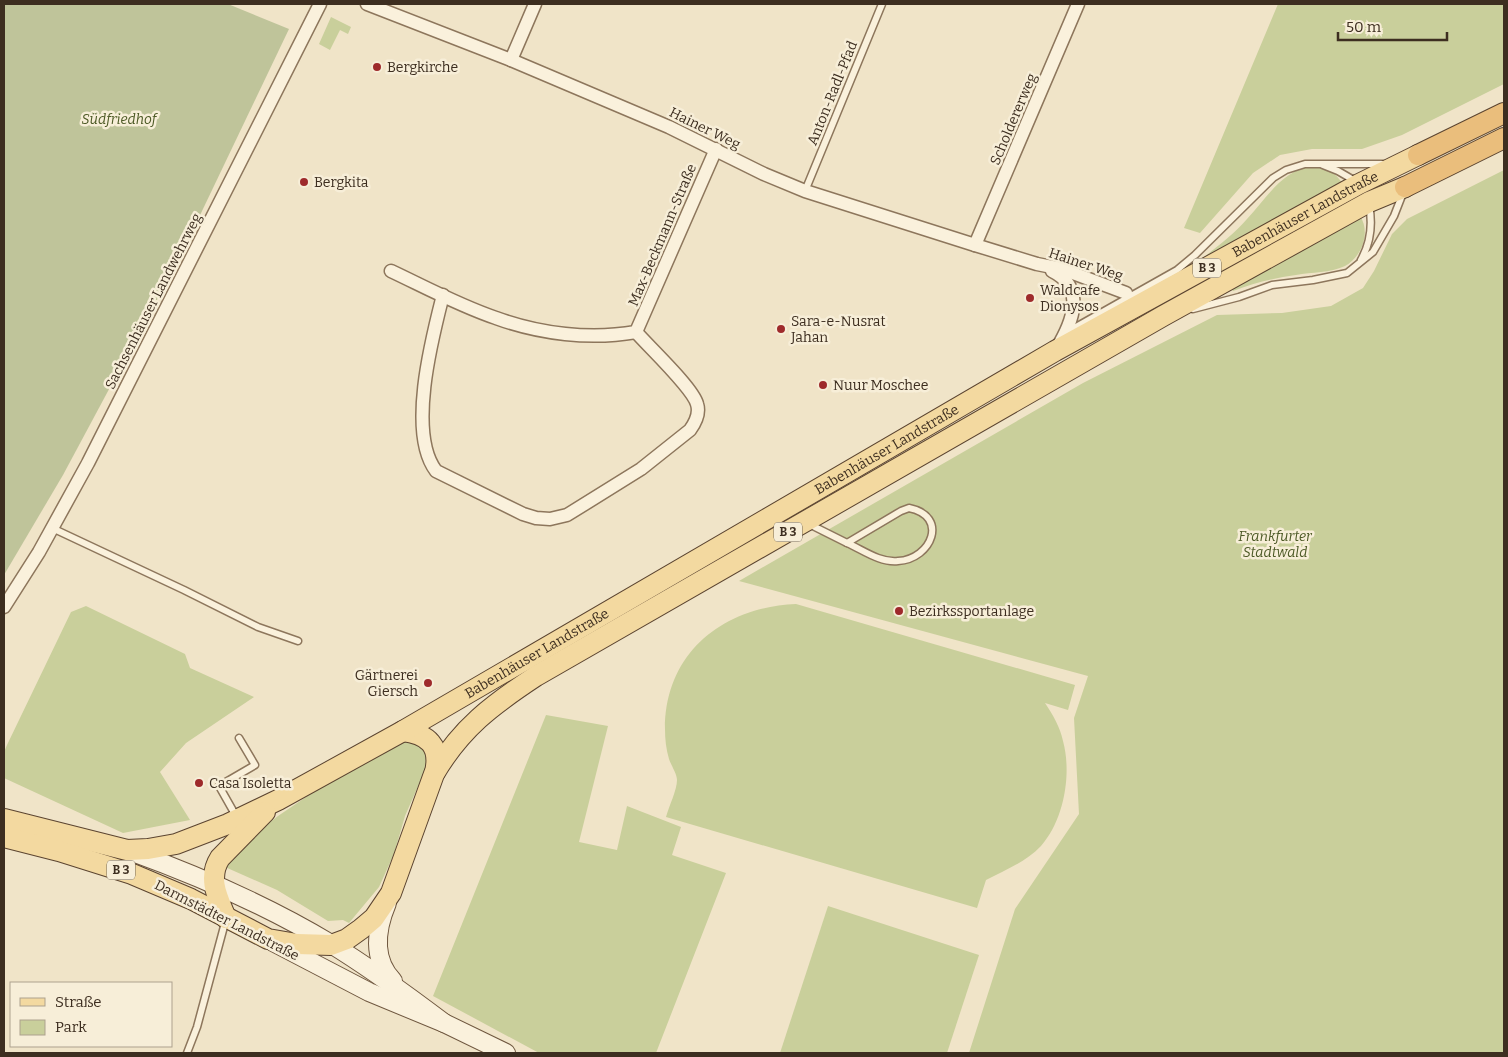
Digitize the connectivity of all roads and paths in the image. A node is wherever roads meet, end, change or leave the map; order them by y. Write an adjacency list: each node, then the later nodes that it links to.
1 (320, 4): 27 (street, Sachsenhäuser Landwehrweg)
2 (367, 4): 6 (street, Hainer Weg)
3 (535, 4): 6 (street)
4 (882, 4): 14 (lane, Anton-Radl-Pfad)
5 (1078, 4): 16 (street, Scholdererweg)
6 (512, 60): 9 (street, Hainer Weg)
7 (1504, 113): 10 (highway, Babenhäuser Landstraße / B 3)
8 (1504, 138): 13 (highway, Babenhäuser Landstraße / B 3)
9 (716, 149): 14 (street, Hainer Weg); 23 (street, Max-Beckmann-Straße)
10 (1418, 155): 11 (lane); 12 (main road, Babenhäuser Landstraße / B 3)
11 (1315, 164): 12 (lane); 24 (lane)
12 (1359, 184): 15 (street); 25 (main road, Babenhäuser Landstraße / B 3)
13 (1405, 187): 15 (main road, Babenhäuser Landstraße / B 3); 17 (lane)
14 (805, 191): 16 (street, Hainer Weg)
15 (1369, 202): 17 (lane); 22 (main road, Babenhäuser Landstraße / B 3)
16 (975, 245): 18 (street, Hainer Weg)
17 (1359, 263): 22 (lane)
18 (1037, 264): 20 (street, Hainer Weg); 24 (street, Hainer Weg)
19 (391, 271): 21 (street)
20 (1126, 293)
21 (443, 295): 23 (street); 23 (street)
22 (1163, 316): 26 (main road, Babenhäuser Landstraße / B 3)
23 (636, 332)
24 (1067, 332): 25 (street, Hainer Weg)
25 (1055, 351): 31 (main road, Babenhäuser Landstraße / B 3)
26 (805, 522): 28 (lane); 33 (main road, Babenhäuser Landstraße / B 3)
27 (52, 528): 29 (street, Sachsenhäuser Landwehrweg); 30 (lane)
28 (847, 542): 28 (lane)
29 (4, 607)
30 (298, 641)
31 (402, 730): 33 (main road, B 3); 34 (main road, Babenhäuser Landstraße / B 3)
32 (240, 738): 36 (lane)
33 (434, 774): 40 (main road, Babenhäuser Landstraße / B 3)
34 (278, 800): 36 (main road, Darmstädter Landstraße / B 3); 39 (main road, B 3)
35 (4, 818): 38 (main road, Darmstädter Landstraße / B 3)
36 (238, 820): 38 (main road, Darmstädter Landstraße / B 3)
37 (4, 837): 41 (main road, Darmstädter Landstraße / B 3)
38 (127, 850): 39 (main road, Darmstädter Landstraße / B 3)
39 (214, 884): 41 (main road); 43 (main road, Darmstädter Landstraße / B 3)
40 (391, 894): 43 (main road, Babenhäuser Landstraße / B 3); 44 (main road, Babenhäuser Landstraße)
41 (226, 918): 42 (main road, Darmstädter Landstraße / B 3); 46 (lane)
42 (268, 939): 43 (main road, Babenhäuser Landstraße / B 3); 45 (main road, Darmstädter Landstraße)
43 (331, 945): 44 (main road, Darmstädter Landstraße)
44 (404, 993): 45 (main road, Darmstädter Landstraße)
45 (444, 1023): 47 (main road, Darmstädter Landstraße)
46 (187, 1053)
47 (506, 1053)

